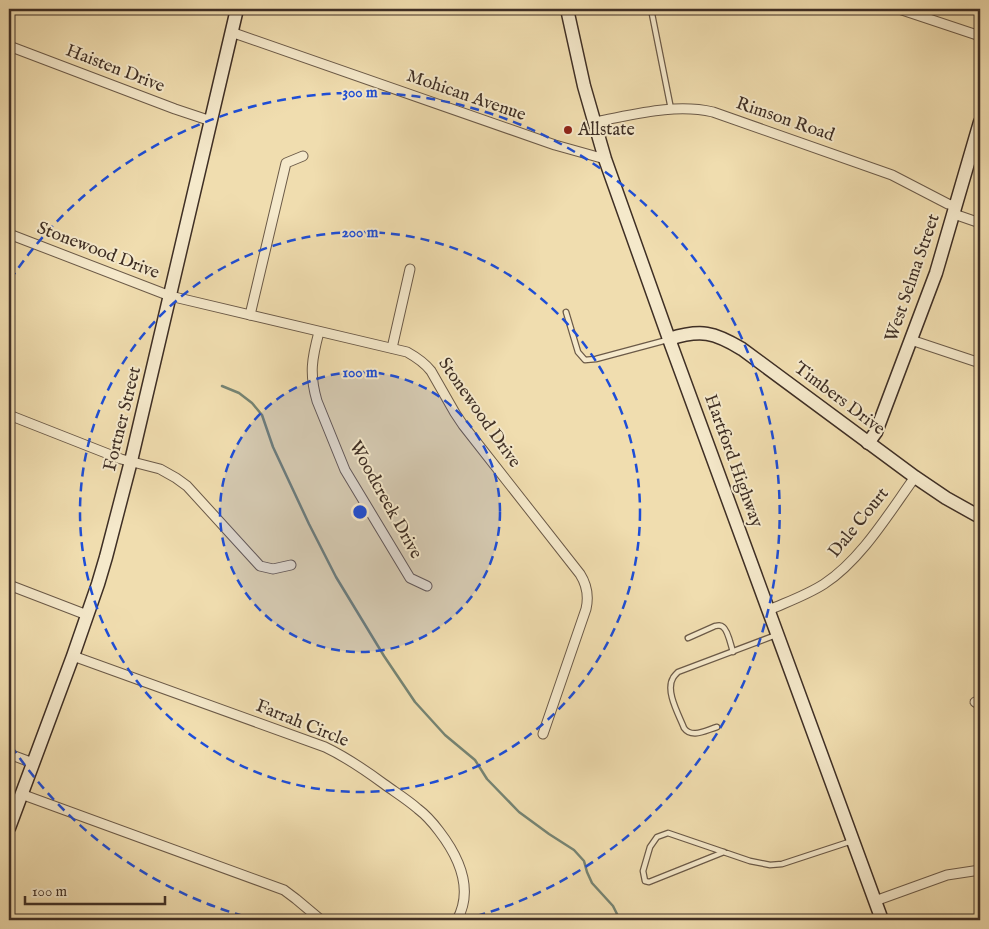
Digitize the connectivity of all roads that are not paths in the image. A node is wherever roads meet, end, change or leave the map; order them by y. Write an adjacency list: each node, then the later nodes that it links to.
1 (237, 9): 5 (street, Fortner Street)
2 (567, 9): 10 (street, Hartford Highway)
3 (651, 9): 8 (lane)
4 (900, 9): 6 (street)
5 (231, 32): 9 (street, Fortner Street); 13 (street, Mohican Avenue)
6 (980, 36)
7 (9, 46): 9 (street, Haisten Drive)
8 (671, 108): 10 (street, Rimson Road); 14 (street, Rimson Road)
9 (211, 121): 18 (street, Fortner Street)
10 (594, 122): 13 (street, Hartford Highway)
11 (980, 122): 14 (street, West Selma Street)
12 (303, 156): 20 (street)
13 (605, 159): 22 (street, Hartford Highway)
14 (955, 210): 15 (street, Rimson Road); 23 (street, West Selma Street)
15 (980, 223)
16 (9, 234): 18 (street, Stonewood Drive)
17 (410, 269): 24 (street)
18 (170, 296): 20 (street, Stonewood Drive); 28 (street, Fortner Street)
19 (566, 312): 22 (lane)
20 (250, 315): 21 (street, Stonewood Drive)
21 (319, 332): 24 (street, Stonewood Drive); 33 (street, Woodcreek Drive)
22 (669, 339): 27 (street, Timbers Drive); 34 (street, Hartford Highway)
23 (911, 340): 25 (street); 27 (street, West Selma Street)
24 (392, 348): 41 (street, Stonewood Drive)
25 (980, 363)
26 (9, 415): 28 (street)
27 (868, 442): 29 (street, Timbers Drive)
28 (131, 461): 31 (street); 35 (street, Fortner Street)
29 (915, 477): 30 (street, Timbers Drive); 34 (street, Dale Court)
30 (980, 517)
31 (290, 565)
32 (9, 585): 35 (street)
33 (428, 586)
34 (769, 610): 36 (street, Hartford Highway)
35 (87, 615): 39 (street, Fortner Street)
36 (778, 635): 38 (lane); 46 (street, Hartford Highway)
37 (688, 638): 38 (lane)
38 (733, 652): 40 (lane)
39 (73, 656): 43 (street, Fortner Street); 51 (street, Farrah Circle)
40 (717, 727)
41 (543, 734)
42 (9, 754): 43 (street)
43 (33, 763): 44 (street, Fortner Street)
44 (21, 794): 45 (street, Fortner Street); 50 (street)
45 (9, 828)
46 (853, 841): 47 (lane); 49 (street, Hartford Highway)
47 (724, 852): 47 (lane)
48 (980, 870): 49 (street)
49 (875, 900): 52 (street, Hartford Highway)
50 (321, 920)
51 (457, 920)
52 (882, 920)

